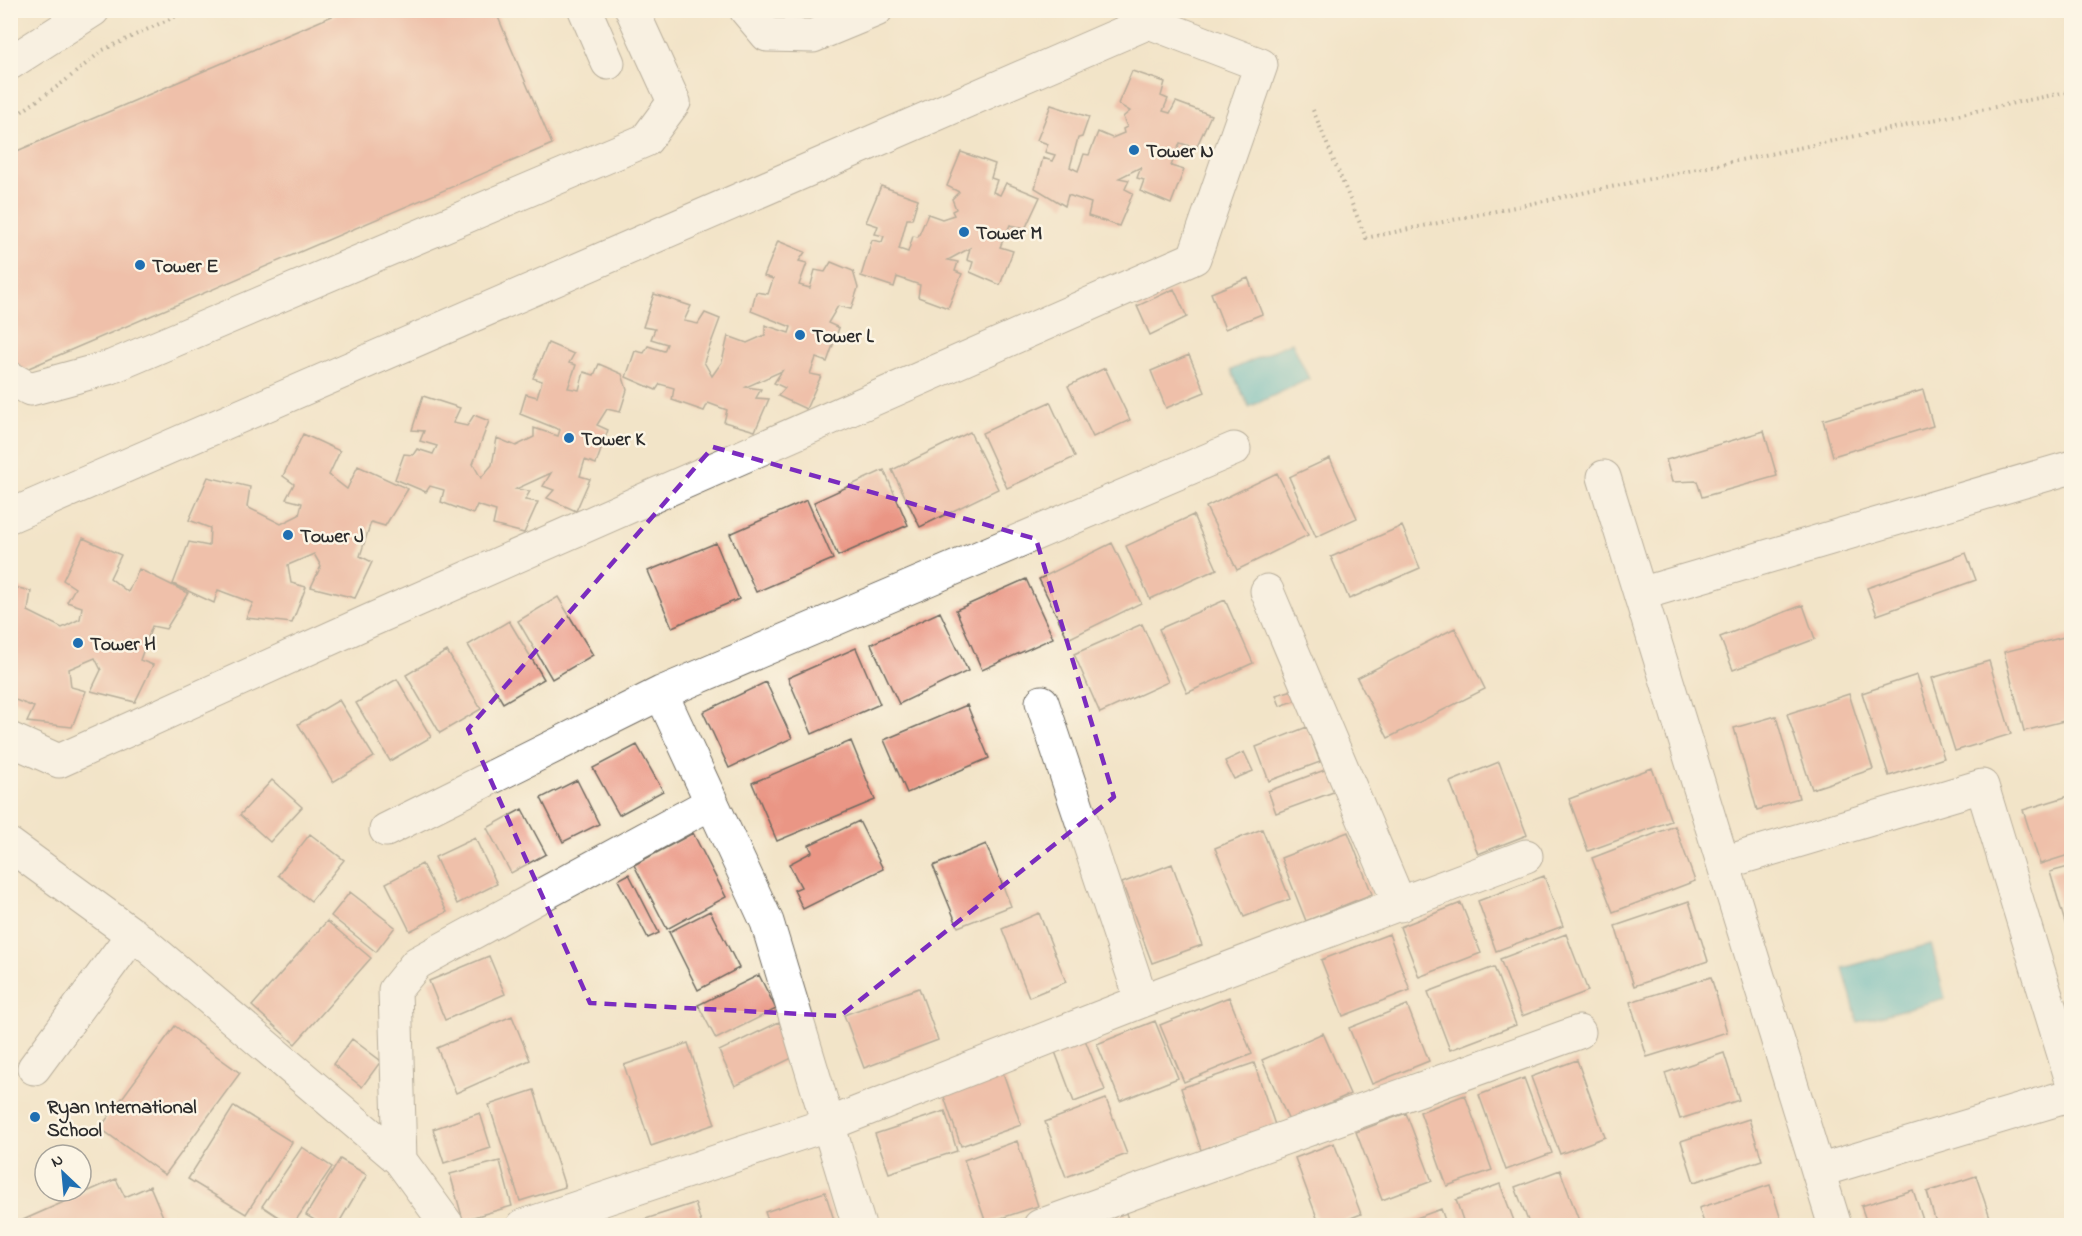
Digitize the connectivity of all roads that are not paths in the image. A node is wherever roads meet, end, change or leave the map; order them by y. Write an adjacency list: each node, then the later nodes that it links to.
1 (93, 10): 6 (street)
2 (585, 10): 7 (street)
3 (632, 10): 8 (street)
4 (746, 10): 5 (street)
5 (876, 10)
6 (10, 63)
7 (608, 63)
8 (10, 378)
9 (1234, 449): 15 (street)
10 (2072, 467): 14 (street)
11 (1604, 477): 14 (street)
12 (10, 516): 17 (street)
13 (1267, 591): 23 (street)
14 (1640, 594): 22 (street)
15 (661, 693): 18 (street); 19 (street)
16 (1042, 702): 25 (street)
17 (10, 738)
18 (711, 803): 30 (street); 31 (street)
19 (386, 830)
20 (10, 845): 24 (street)
21 (1526, 856): 23 (street)
22 (1723, 863): 28 (street); 32 (street)
23 (1400, 905): 25 (street)
24 (133, 934): 27 (street); 31 (street)
25 (1142, 1001): 30 (street)
26 (1579, 1032): 36 (street)
27 (34, 1068)
28 (2072, 1081)
29 (2072, 1095): 32 (street)
30 (829, 1124): 34 (street); 35 (street)
31 (400, 1160): 33 (street)
32 (1818, 1171): 37 (street)
33 (448, 1226)
34 (523, 1226)
35 (859, 1226)
36 (1040, 1226)
37 (1835, 1226)

